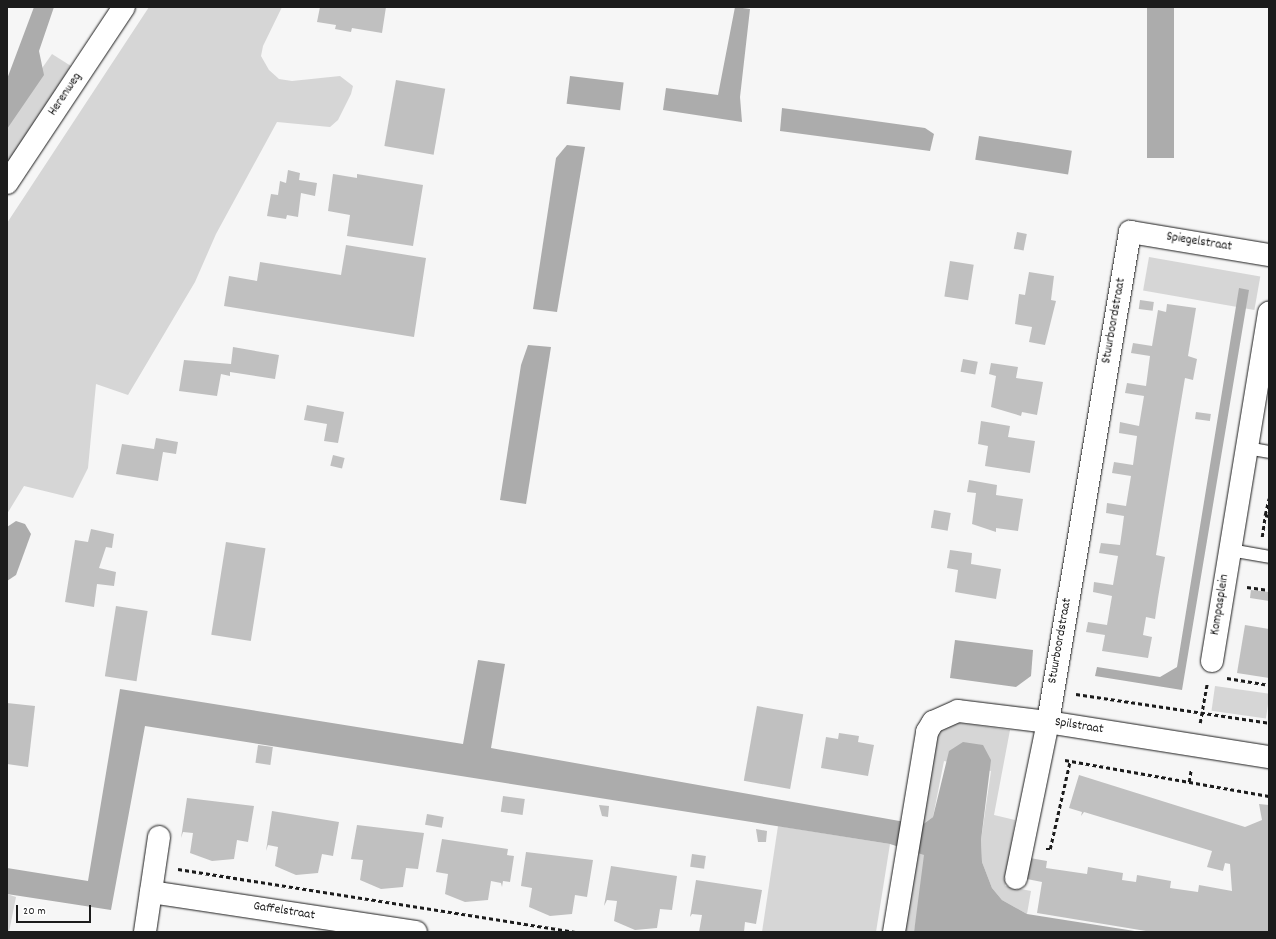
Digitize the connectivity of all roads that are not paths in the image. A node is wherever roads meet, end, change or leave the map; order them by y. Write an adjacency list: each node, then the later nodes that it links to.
1 (124, 7): 2 (street, Herenweg)
2 (7, 183)
3 (1130, 232): 4 (street, Spiegelstraat); 11 (street, Stuurboordstraat)
4 (1269, 255)
5 (1269, 313): 6 (street, Kompasplein)
6 (1247, 448): 7 (lane); 8 (street, Kompasplein)
7 (1269, 452)
8 (1230, 550): 9 (lane); 10 (street, Kompasplein)
9 (1264, 556)
10 (1218, 669)
11 (1048, 722): 12 (street, Spilstraat); 14 (street, Spilstraat); 18 (street)
12 (1269, 757)
13 (159, 837): 15 (street)
14 (1016, 878)
15 (151, 892): 16 (street); 17 (street, Gaffelstraat)
16 (145, 932)
17 (416, 932)
18 (894, 932)

